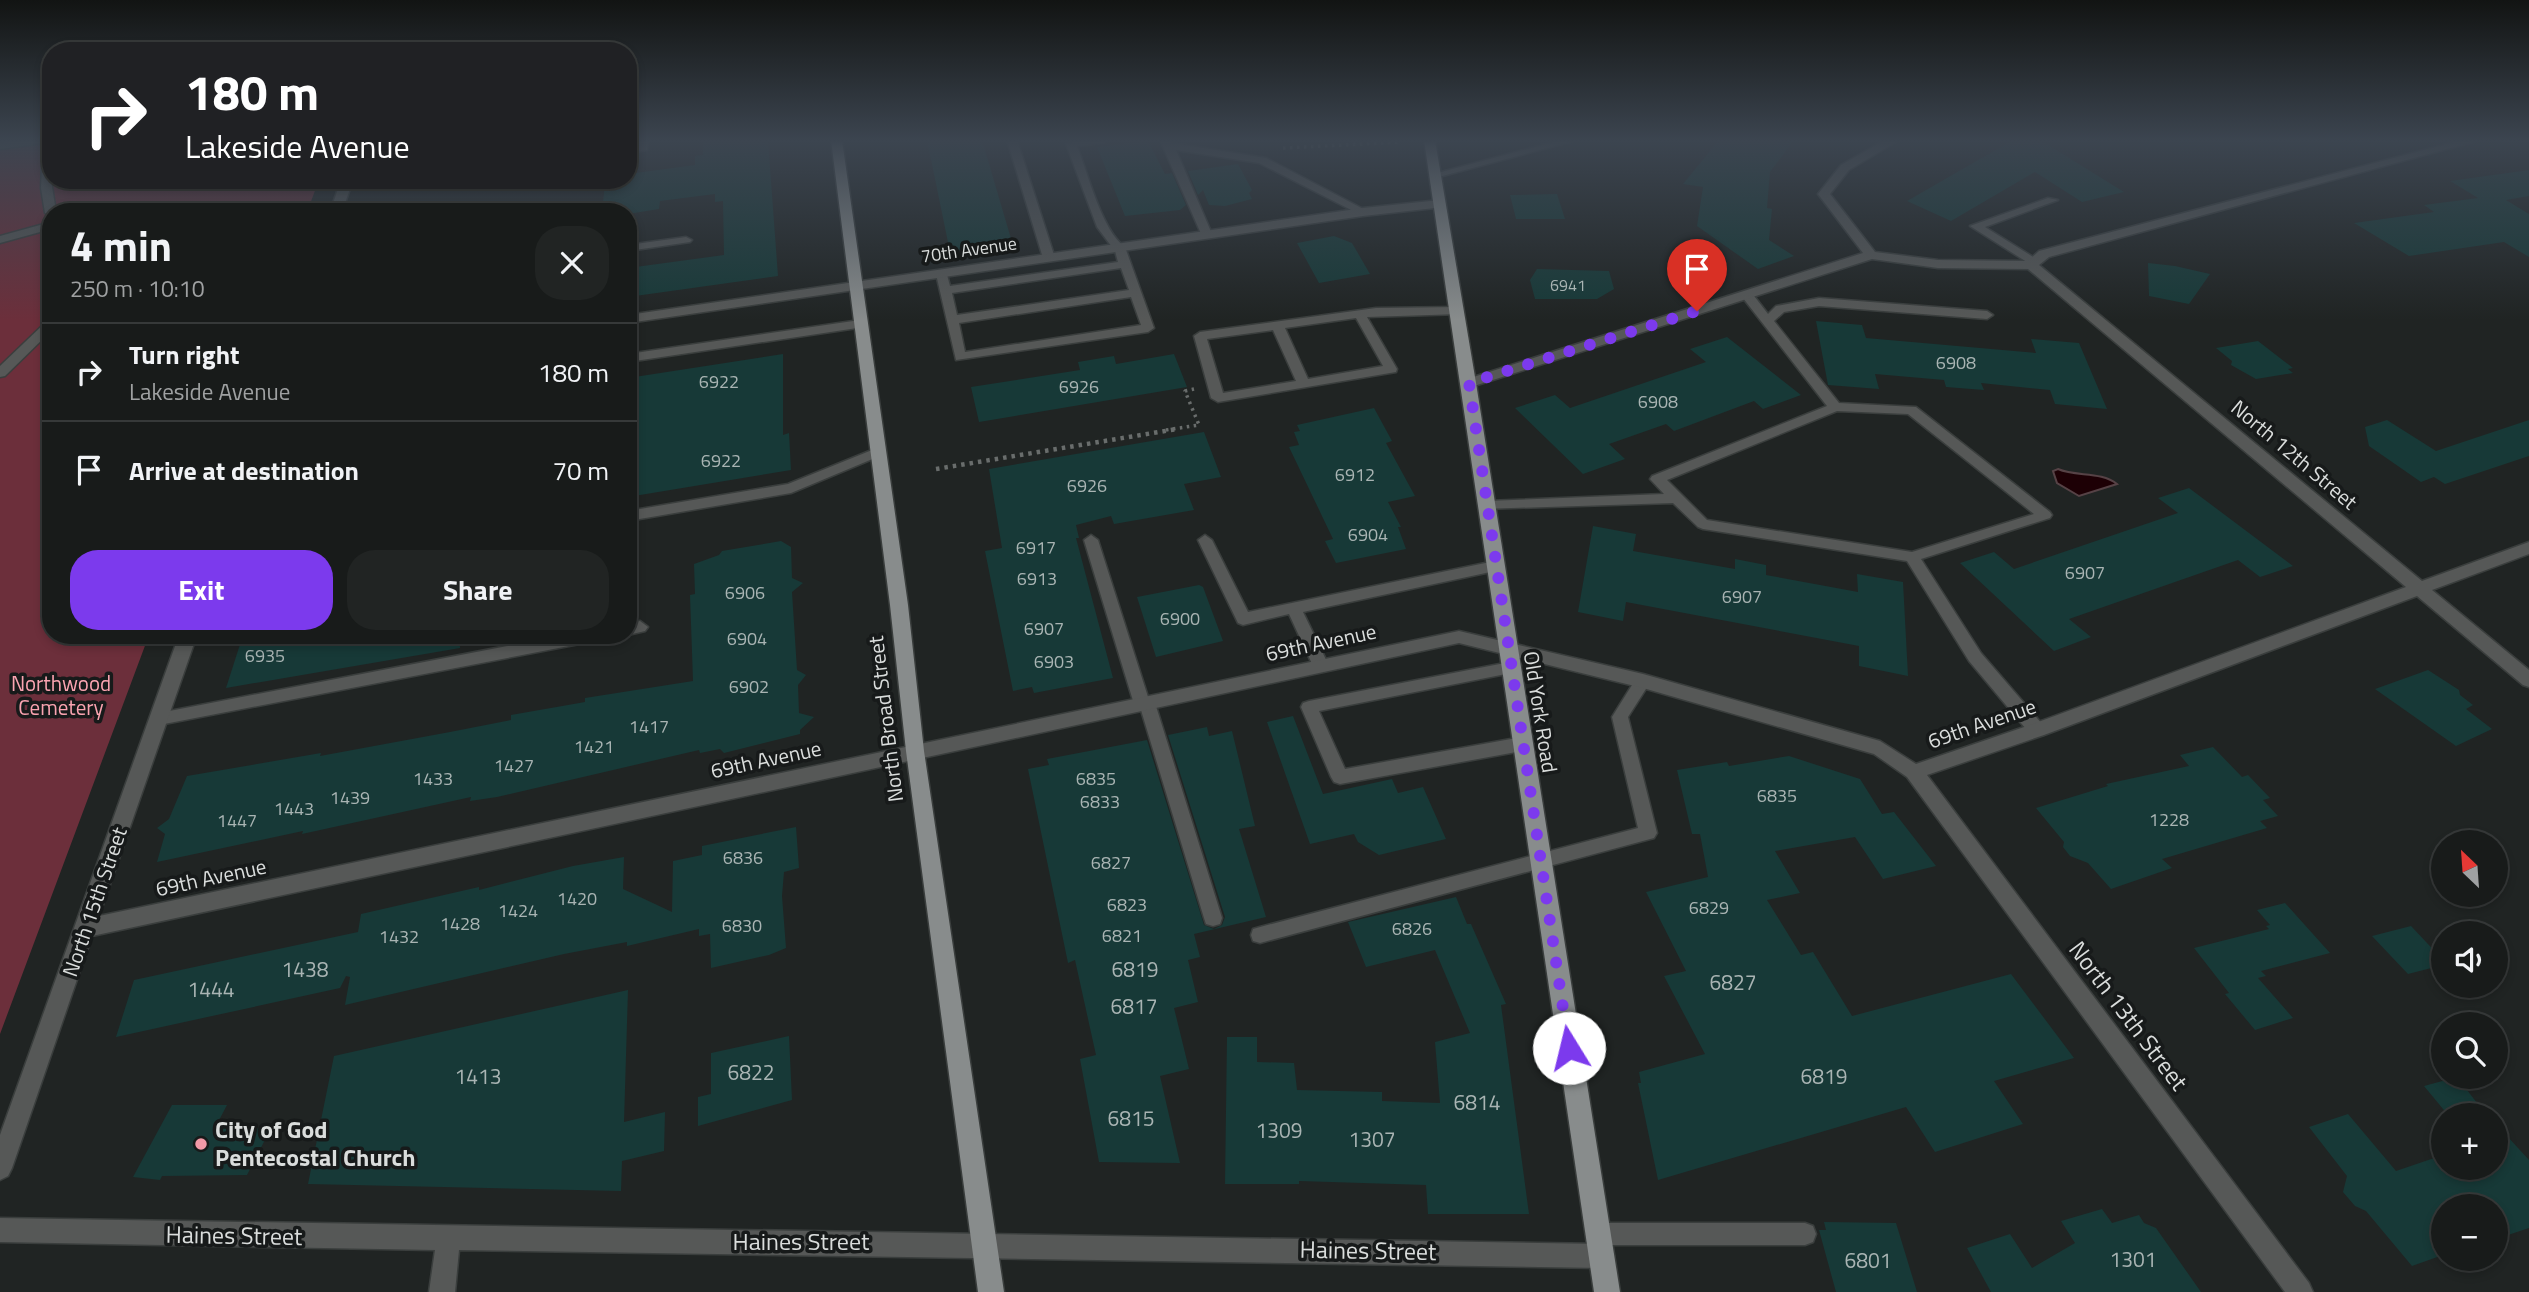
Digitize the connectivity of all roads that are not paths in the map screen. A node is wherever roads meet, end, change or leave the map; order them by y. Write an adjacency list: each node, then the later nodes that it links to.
1 (844, 200): 23 (main road, North Broad Street)
2 (1031, 200): 19 (lane)
3 (1093, 200): 17 (lane)
4 (1192, 200): 13 (lane)
5 (1340, 200): 11 (lane)
6 (1439, 200): 10 (main road, Old York Road)
7 (1829, 200): 18 (street)
8 (2052, 200): 20 (lane)
9 (2242, 200): 20 (street)
10 (1440, 204): 11 (street, 70th Avenue); 27 (main road, Old York Road)
11 (1363, 212): 13 (street, 70th Avenue)
12 (42, 228): 14 (lane)
13 (1206, 234): 17 (street, 70th Avenue)
14 (0, 240)
15 (686, 240): 16 (lane)
16 (637, 247)
17 (1118, 247): 19 (street, 70th Avenue); 21 (lane)
18 (1871, 255): 20 (street); 26 (street)
19 (1049, 258): 22 (street, 70th Avenue)
20 (2032, 263): 50 (street, North 12th Street)
21 (1126, 264): 24 (lane); 25 (lane)
22 (942, 274): 23 (street, 70th Avenue); 24 (lane)
23 (855, 286): 30 (street, 70th Avenue); 33 (main road, North Broad Street)
24 (945, 290): 31 (lane)
25 (1136, 293): 31 (lane); 31 (lane)
26 (1747, 295): 32 (lane); 38 (street)
27 (1457, 311): 28 (lane); 38 (main road, Old York Road)
28 (1360, 314): 34 (lane); 39 (lane)
29 (1987, 314): 32 (lane)
30 (637, 318)
31 (951, 320)
32 (1767, 321): 40 (lane)
33 (860, 324): 36 (lane); 41 (main road, North Broad Street)
34 (1278, 326): 39 (lane); 39 (lane)
35 (42, 333): 37 (lane)
36 (637, 357)
37 (0, 373)
38 (1469, 383): 43 (main road, Old York Road)
39 (1304, 384)
40 (1835, 407): 42 (lane); 48 (lane)
41 (877, 453): 44 (lane); 63 (main road, North Broad Street)
42 (1676, 498): 43 (lane); 48 (lane)
43 (1486, 506): 49 (main road, Old York Road)
44 (637, 514)
45 (1091, 540): 59 (lane)
46 (1205, 540): 51 (lane)
47 (2529, 548): 50 (street, 69th Avenue)
48 (1912, 557): 61 (lane)
49 (1495, 566): 51 (lane); 54 (main road, Old York Road)
50 (2417, 587): 57 (street, North 12th Street); 61 (street, 69th Avenue)
51 (1294, 608): 55 (lane)
52 (185, 644): 60 (street, North 15th Street)
53 (548, 644): 60 (lane)
54 (1507, 647): 55 (street, 69th Avenue); 56 (main road, Old York Road); 58 (street, 69th Avenue)
55 (1321, 666): 59 (street, 69th Avenue)
56 (1510, 668): 62 (main road, Old York Road); 62 (lane)
57 (2529, 680)
58 (1643, 681): 64 (street, 69th Avenue); 65 (lane)
59 (1145, 704): 63 (street, 69th Avenue); 66 (lane)
60 (159, 719): 67 (street, North 15th Street)
61 (2037, 730): 64 (street, 69th Avenue)
62 (1522, 744): 65 (main road, Old York Road)
63 (915, 751): 67 (street, 69th Avenue); 73 (main road, North Broad Street)
64 (1914, 772): 78 (street, North 13th Street)
65 (1540, 863): 68 (lane); 74 (main road, Old York Road)
66 (1213, 918)
67 (86, 928): 69 (street, North 15th Street)
68 (1260, 935)
69 (0, 1168)
70 (0, 1230): 72 (street, Haines Street)
71 (1805, 1234): 74 (lane)
72 (448, 1240): 73 (street, Haines Street); 75 (street)
73 (985, 1243): 74 (street, Haines Street); 76 (main road, North Broad Street)
74 (1600, 1245): 77 (main road, Old York Road)
75 (442, 1292)
76 (991, 1292)
77 (1607, 1292)
78 (2300, 1292)

